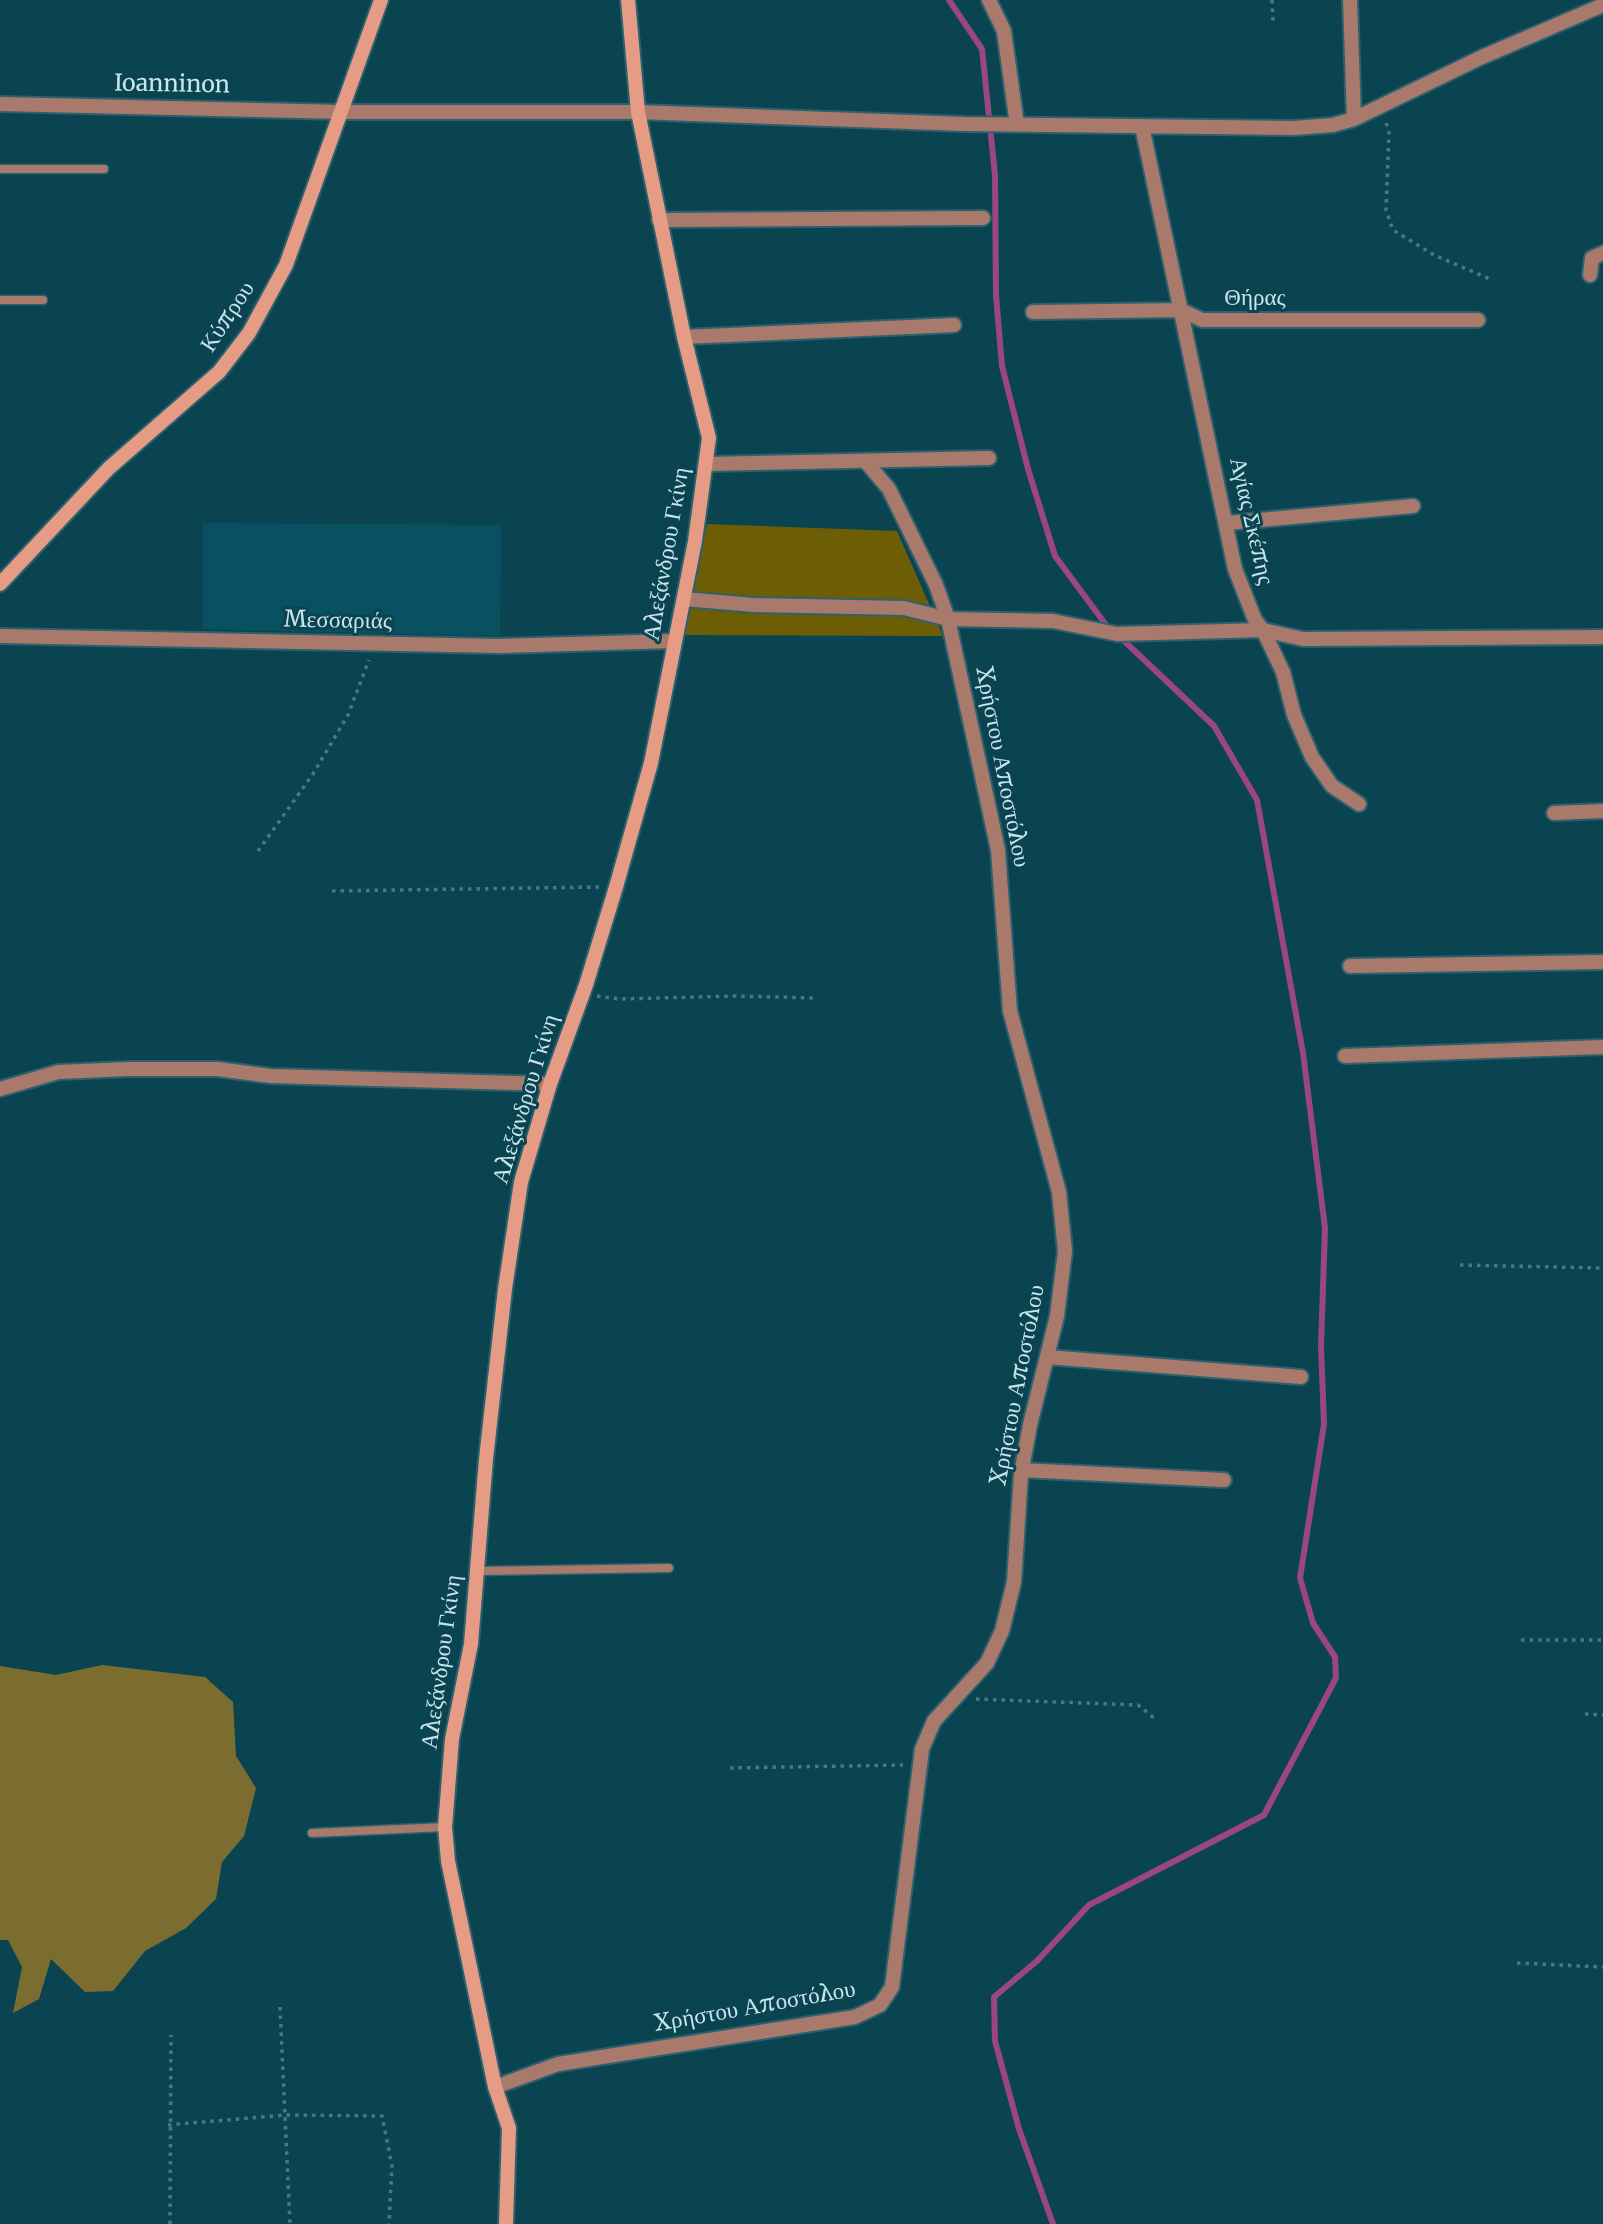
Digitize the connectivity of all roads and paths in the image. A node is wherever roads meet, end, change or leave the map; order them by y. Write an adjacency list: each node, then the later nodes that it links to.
1 (381, 0): 10 (street, Κύπρου)
2 (628, 0): 11 (street, Αλεξάνδρου Γκίνη)
3 (989, 0): 13 (street)
4 (1272, 0): 7 (path)
5 (1350, 0): 12 (street)
6 (1603, 5): 9 (street, Ioanninon)
7 (1273, 22)
8 (0, 104): 10 (street, Ioanninon)
9 (1380, 107): 12 (street, Ioanninon); 21 (path)
10 (343, 112): 11 (street, Ioanninon); 34 (street, Κύπρου)
11 (639, 112): 13 (street, Ioanninon); 18 (street, Αλεξάνδρου Γκίνη)
12 (1354, 119): 14 (street, Ioanninon)
13 (1013, 125): 14 (street, Ioanninon)
14 (1142, 126): 24 (street, Αγίας Σκέπης)
15 (0, 169): 16 (lane)
16 (104, 169)
17 (983, 218): 18 (street)
18 (659, 220): 28 (street, Αλεξάνδρου Γκίνη)
19 (1603, 253): 20 (street)
20 (1590, 275)
21 (1490, 279)
22 (0, 300): 23 (lane)
23 (43, 300)
24 (1181, 310): 25 (street, Θήρας); 26 (street, Θήρας); 33 (street, Αγίας Σκέπης)
25 (1033, 312)
26 (1478, 320)
27 (954, 325): 28 (street)
28 (684, 337): 31 (street, Αλεξάνδρου Γκίνη)
29 (989, 458): 30 (street)
30 (866, 462): 31 (street); 36 (street, Χρήστου Αποστόλου)
31 (707, 464): 35 (street, Αλεξάνδρου Γκίνη)
32 (1413, 506): 33 (street)
33 (1227, 523): 37 (street, Αγίας Σκέπης)
34 (0, 584)
35 (684, 599): 36 (street); 40 (street, Αλεξάνδρου Γκίνη)
36 (948, 619): 37 (street); 58 (street, Χρήστου Αποστόλου)
37 (1263, 630): 39 (street); 42 (street, Αγίας Σκέπης)
38 (0, 636): 41 (street, Μεσσαριάς)
39 (1603, 637)
40 (675, 641): 41 (street, Μεσσαριάς); 46 (street, Αλεξάνδρου Γκίνη)
41 (375, 645): 45 (path)
42 (1359, 804)
43 (1603, 811): 44 (street)
44 (1554, 813)
45 (258, 851)
46 (616, 887): 47 (path); 50 (street, Αλεξάνδρου Γκίνη)
47 (332, 891)
48 (1603, 962): 49 (street)
49 (1350, 966)
50 (583, 993): 51 (path); 54 (street, Αλεξάνδρου Γκίνη)
51 (815, 998)
52 (1603, 1047): 53 (street)
53 (1345, 1056)
54 (550, 1084): 55 (street); 63 (street, Αλεξάνδρου Γκίνη)
55 (0, 1089)
56 (1460, 1265): 57 (path)
57 (1603, 1268)
58 (1047, 1357): 59 (street); 60 (street, Χρήστου Αποστόλου)
59 (1301, 1377)
60 (1021, 1470): 61 (street); 66 (street, Χρήστου Αποστόλου)
61 (1224, 1480)
62 (669, 1568): 63 (lane)
63 (478, 1571): 72 (street, Αλεξάνδρου Γκίνη)
64 (1521, 1640): 65 (path)
65 (1603, 1640)
66 (958, 1698): 69 (path); 70 (street, Χρήστου Αποστόλου)
67 (1585, 1714): 68 (path)
68 (1603, 1715)
69 (1154, 1718)
70 (919, 1765): 71 (path); 78 (street, Χρήστου Αποστόλου)
71 (730, 1768)
72 (445, 1827): 73 (lane); 78 (street, Αλεξάνδρου Γκίνη)
73 (312, 1833)
74 (1517, 1963): 75 (path)
75 (1603, 1967)
76 (280, 2007): 79 (path)
77 (171, 2035): 80 (path)
78 (495, 2087): 84 (street, Αλεξάνδρου Γκίνη)
79 (285, 2115): 80 (path); 82 (path); 83 (path)
80 (168, 2125): 81 (path)
81 (170, 2224)
82 (290, 2224)
83 (389, 2224)
84 (506, 2224)

